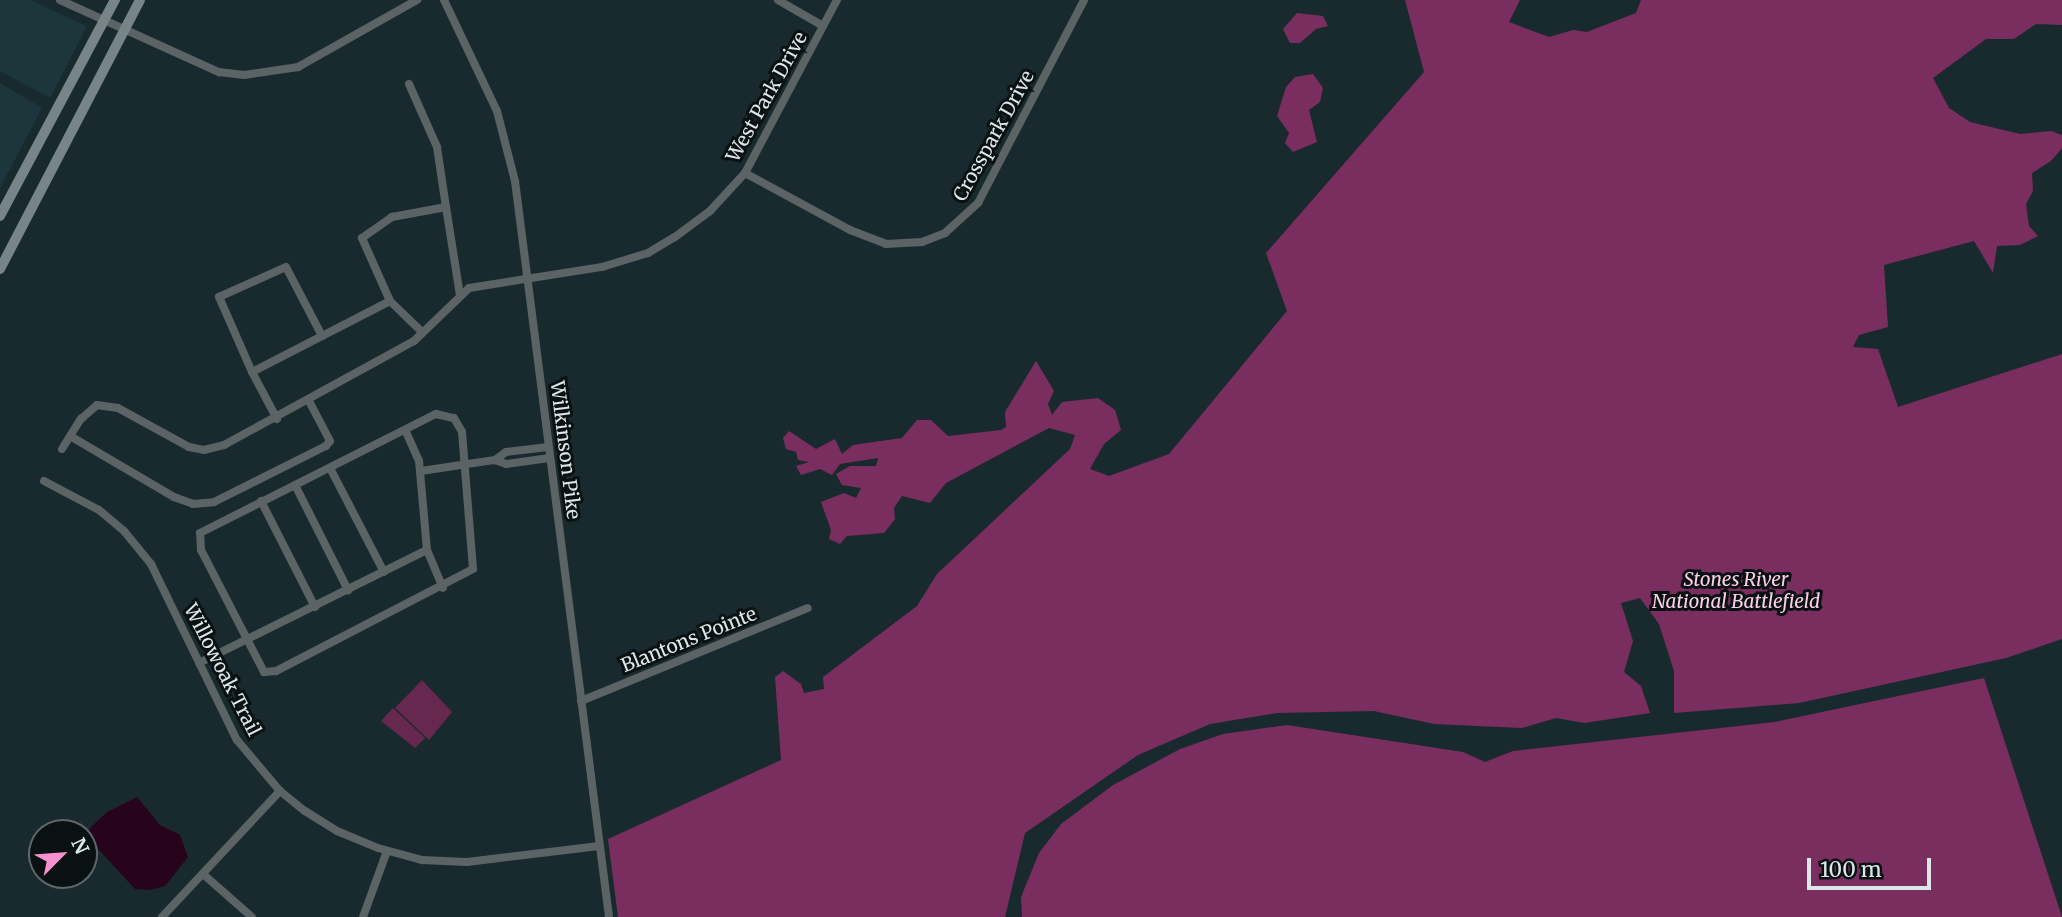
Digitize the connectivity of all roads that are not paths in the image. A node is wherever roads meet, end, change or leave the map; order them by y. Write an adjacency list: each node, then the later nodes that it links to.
1 (60, 0): 9 (street)
2 (115, 0): 9 (main road)
3 (139, 0): 11 (main road)
4 (417, 0): 11 (street)
5 (444, 0): 17 (street, Wilkinson Pike)
6 (778, 0): 10 (street)
7 (837, 0): 10 (street, West Park Drive)
8 (1084, 0): 13 (street, Crosspark Drive)
9 (104, 22): 11 (street); 15 (main road)
10 (823, 26): 13 (street, West Park Drive)
11 (127, 27): 16 (main road)
12 (409, 84): 14 (street)
13 (745, 173): 17 (street, West Park Drive)
14 (446, 207): 18 (street); 19 (street)
15 (0, 216)
16 (0, 269)
17 (527, 278): 18 (street, West Park Drive); 27 (street, Wilkinson Pike)
18 (460, 295): 20 (street)
19 (390, 301): 20 (street); 21 (street)
20 (422, 332): 23 (street)
21 (322, 336): 22 (street); 22 (street)
22 (252, 372): 24 (street)
23 (309, 401): 24 (street); 26 (street)
24 (277, 419): 26 (street)
25 (405, 430): 31 (street); 32 (street); 33 (street)
26 (70, 436): 28 (street)
27 (548, 447): 29 (street, Wilkinson Pike); 30 (street)
28 (62, 449)
29 (550, 458): 30 (street); 45 (street, Wilkinson Pike)
30 (495, 460): 31 (street)
31 (465, 464): 33 (street); 39 (street)
32 (330, 468): 35 (street); 38 (street)
33 (421, 471): 37 (street)
34 (44, 481): 44 (street, Willowoak Trail)
35 (295, 485): 36 (street); 40 (street)
36 (261, 502): 41 (street); 43 (street)
37 (427, 550): 38 (street); 39 (street)
38 (384, 572): 40 (street)
39 (443, 588): 43 (street)
40 (348, 590): 41 (street)
41 (315, 607): 43 (street)
42 (808, 608): 45 (street, Blantons Pointe)
43 (245, 641): 44 (street)
44 (199, 663): 46 (street, Willowoak Trail)
45 (581, 701): 47 (street, Wilkinson Pike)
46 (280, 791): 48 (street, Willowoak Trail); 49 (street)
47 (599, 846): 48 (street, Willowoak Trail); 53 (street, Wilkinson Pike)
48 (387, 851): 52 (street)
49 (203, 874): 50 (street); 51 (street)
50 (162, 917)
51 (252, 917)
52 (363, 917)
53 (609, 917)

